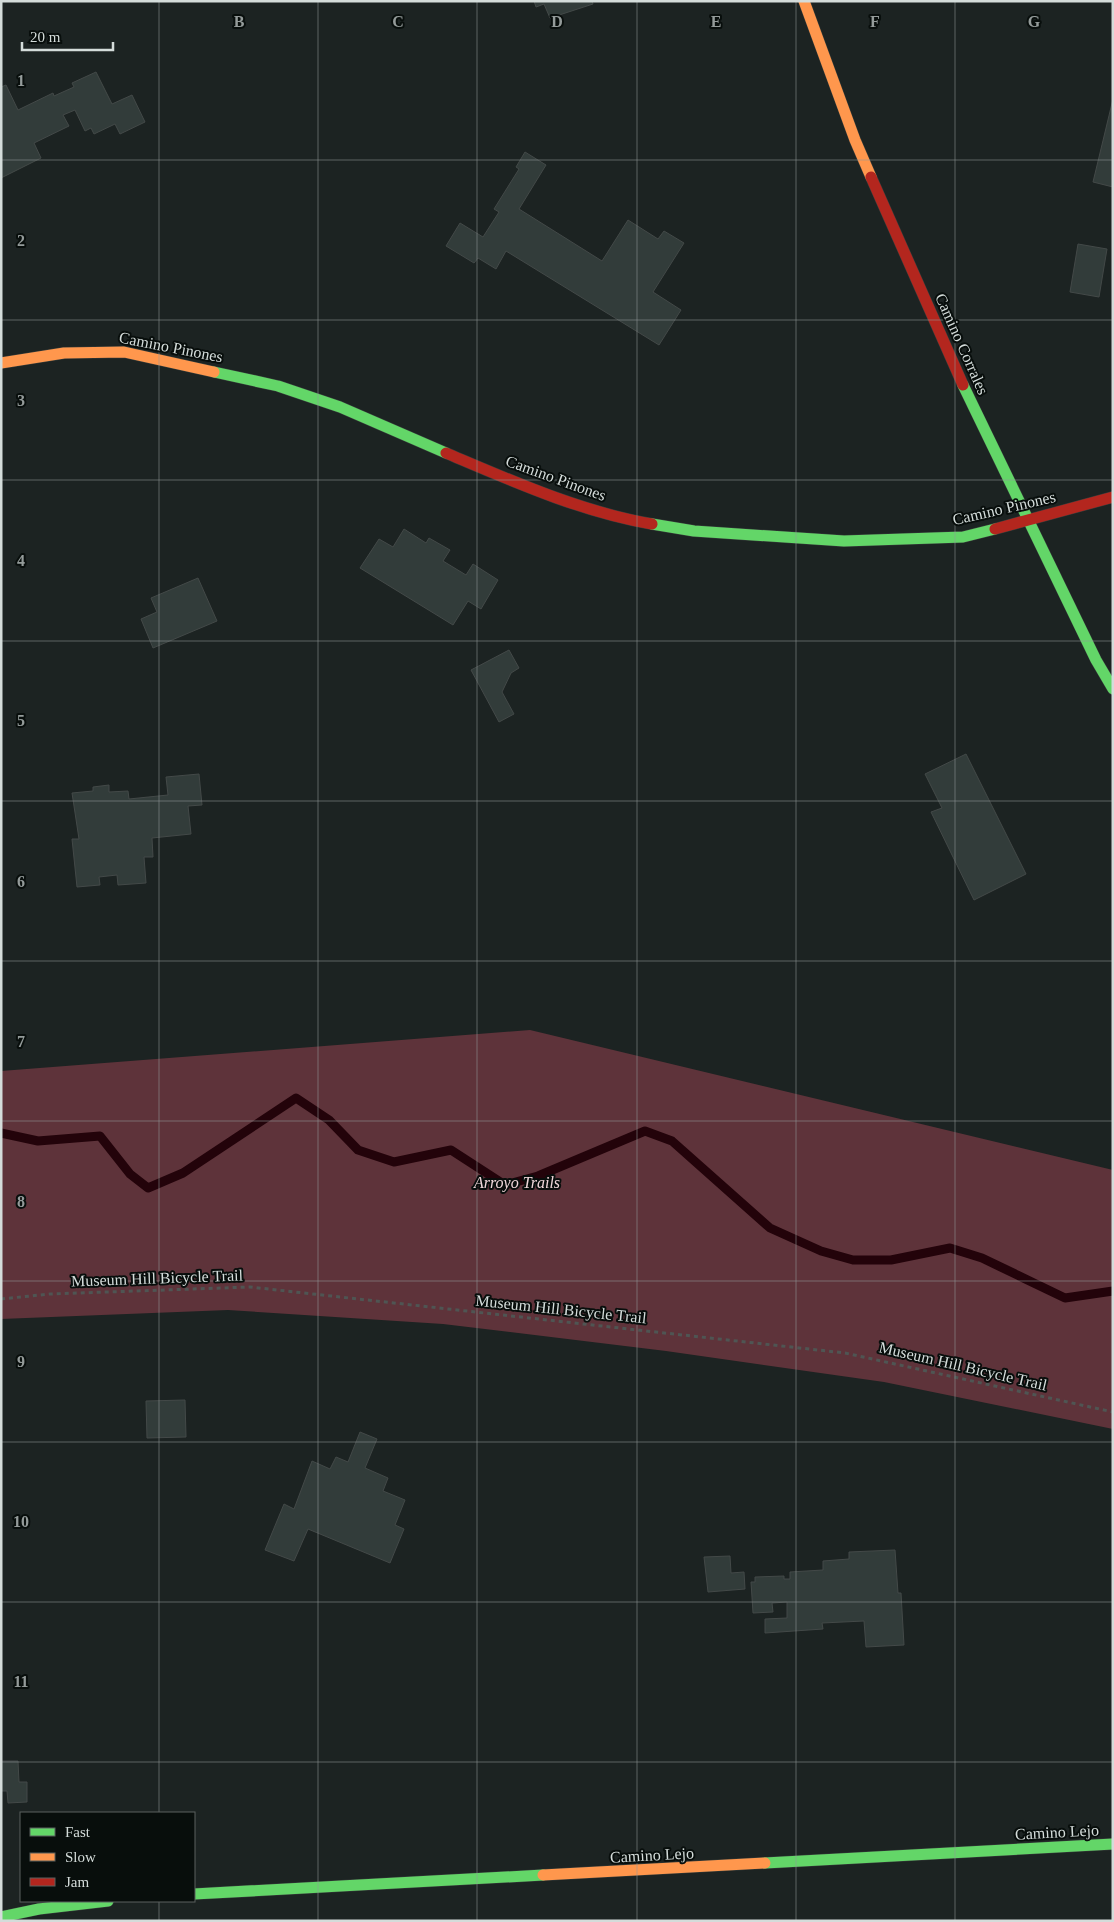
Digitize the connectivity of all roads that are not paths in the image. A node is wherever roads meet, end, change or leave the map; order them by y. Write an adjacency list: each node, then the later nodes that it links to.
1 (804, 1): 4 (street, Camino Corrales)
2 (1, 362): 4 (street, Camino Pinones)
3 (1113, 497): 4 (street, Camino Pinones)
4 (1028, 521): 5 (street, Camino Corrales)
5 (1113, 689)
6 (1113, 1844): 7 (street, Camino Lejo)
7 (195, 1894)
8 (99, 1902): 9 (street)
9 (1, 1917)

